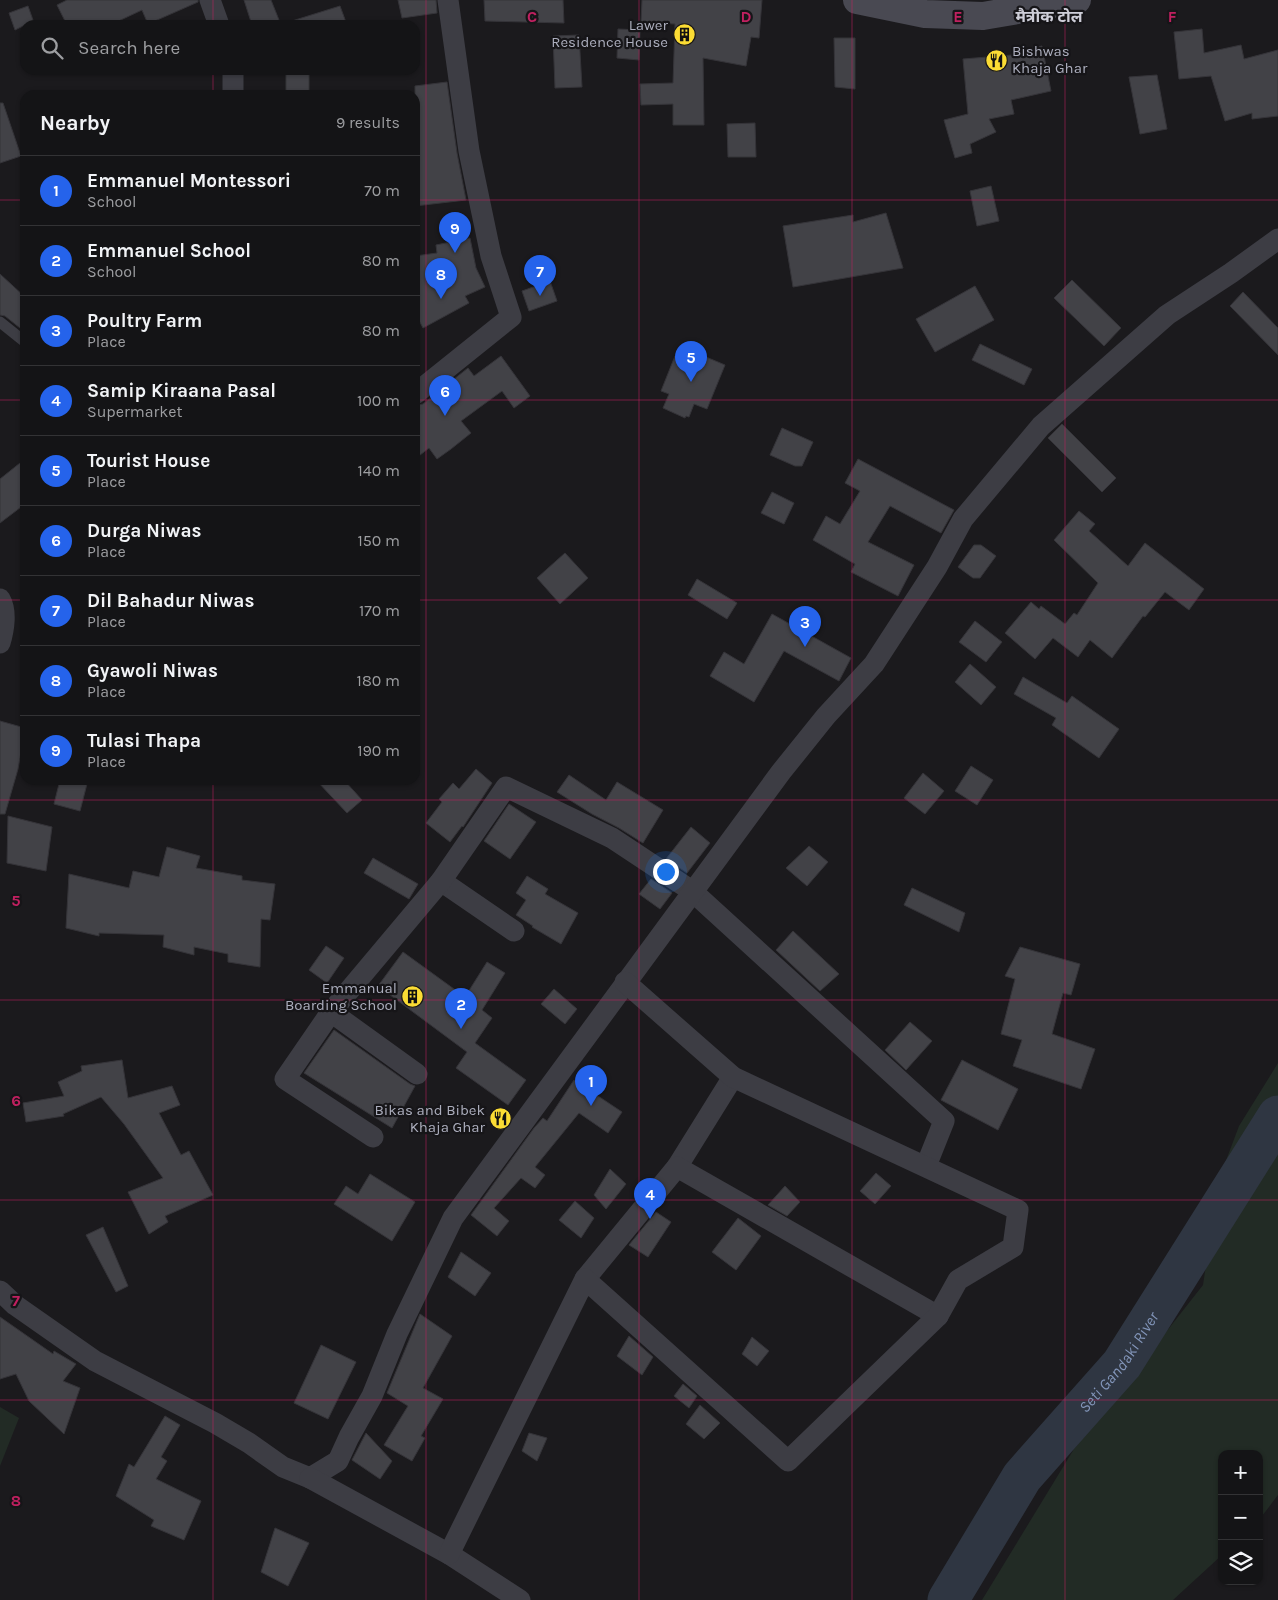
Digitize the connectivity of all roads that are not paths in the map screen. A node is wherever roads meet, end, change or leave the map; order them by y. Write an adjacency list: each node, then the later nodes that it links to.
1 (210, 0): 6 (street)
2 (448, 0): 12 (street)
3 (857, 0): 5 (main road)
4 (1078, 0): 5 (main road)
5 (1050, 2)
6 (217, 20)
7 (233, 75): 8 (street)
8 (233, 90)
9 (1278, 239): 16 (street)
10 (0, 322): 11 (lane)
11 (20, 338)
12 (420, 390)
13 (0, 599): 14 (street)
14 (0, 643)
15 (441, 881): 16 (street); 17 (street); 19 (street)
16 (692, 891): 18 (street); 23 (street)
17 (514, 931)
18 (625, 982): 21 (street); 28 (street)
19 (331, 1012): 20 (street); 22 (street)
20 (416, 1074)
21 (733, 1077): 23 (street); 24 (street)
22 (372, 1137)
23 (926, 1166): 27 (street)
24 (677, 1167): 25 (street); 27 (street)
25 (584, 1279): 27 (street); 29 (street)
26 (0, 1291): 28 (street)
27 (938, 1316)
28 (310, 1478): 29 (street)
29 (449, 1554): 30 (street)
30 (520, 1600)

